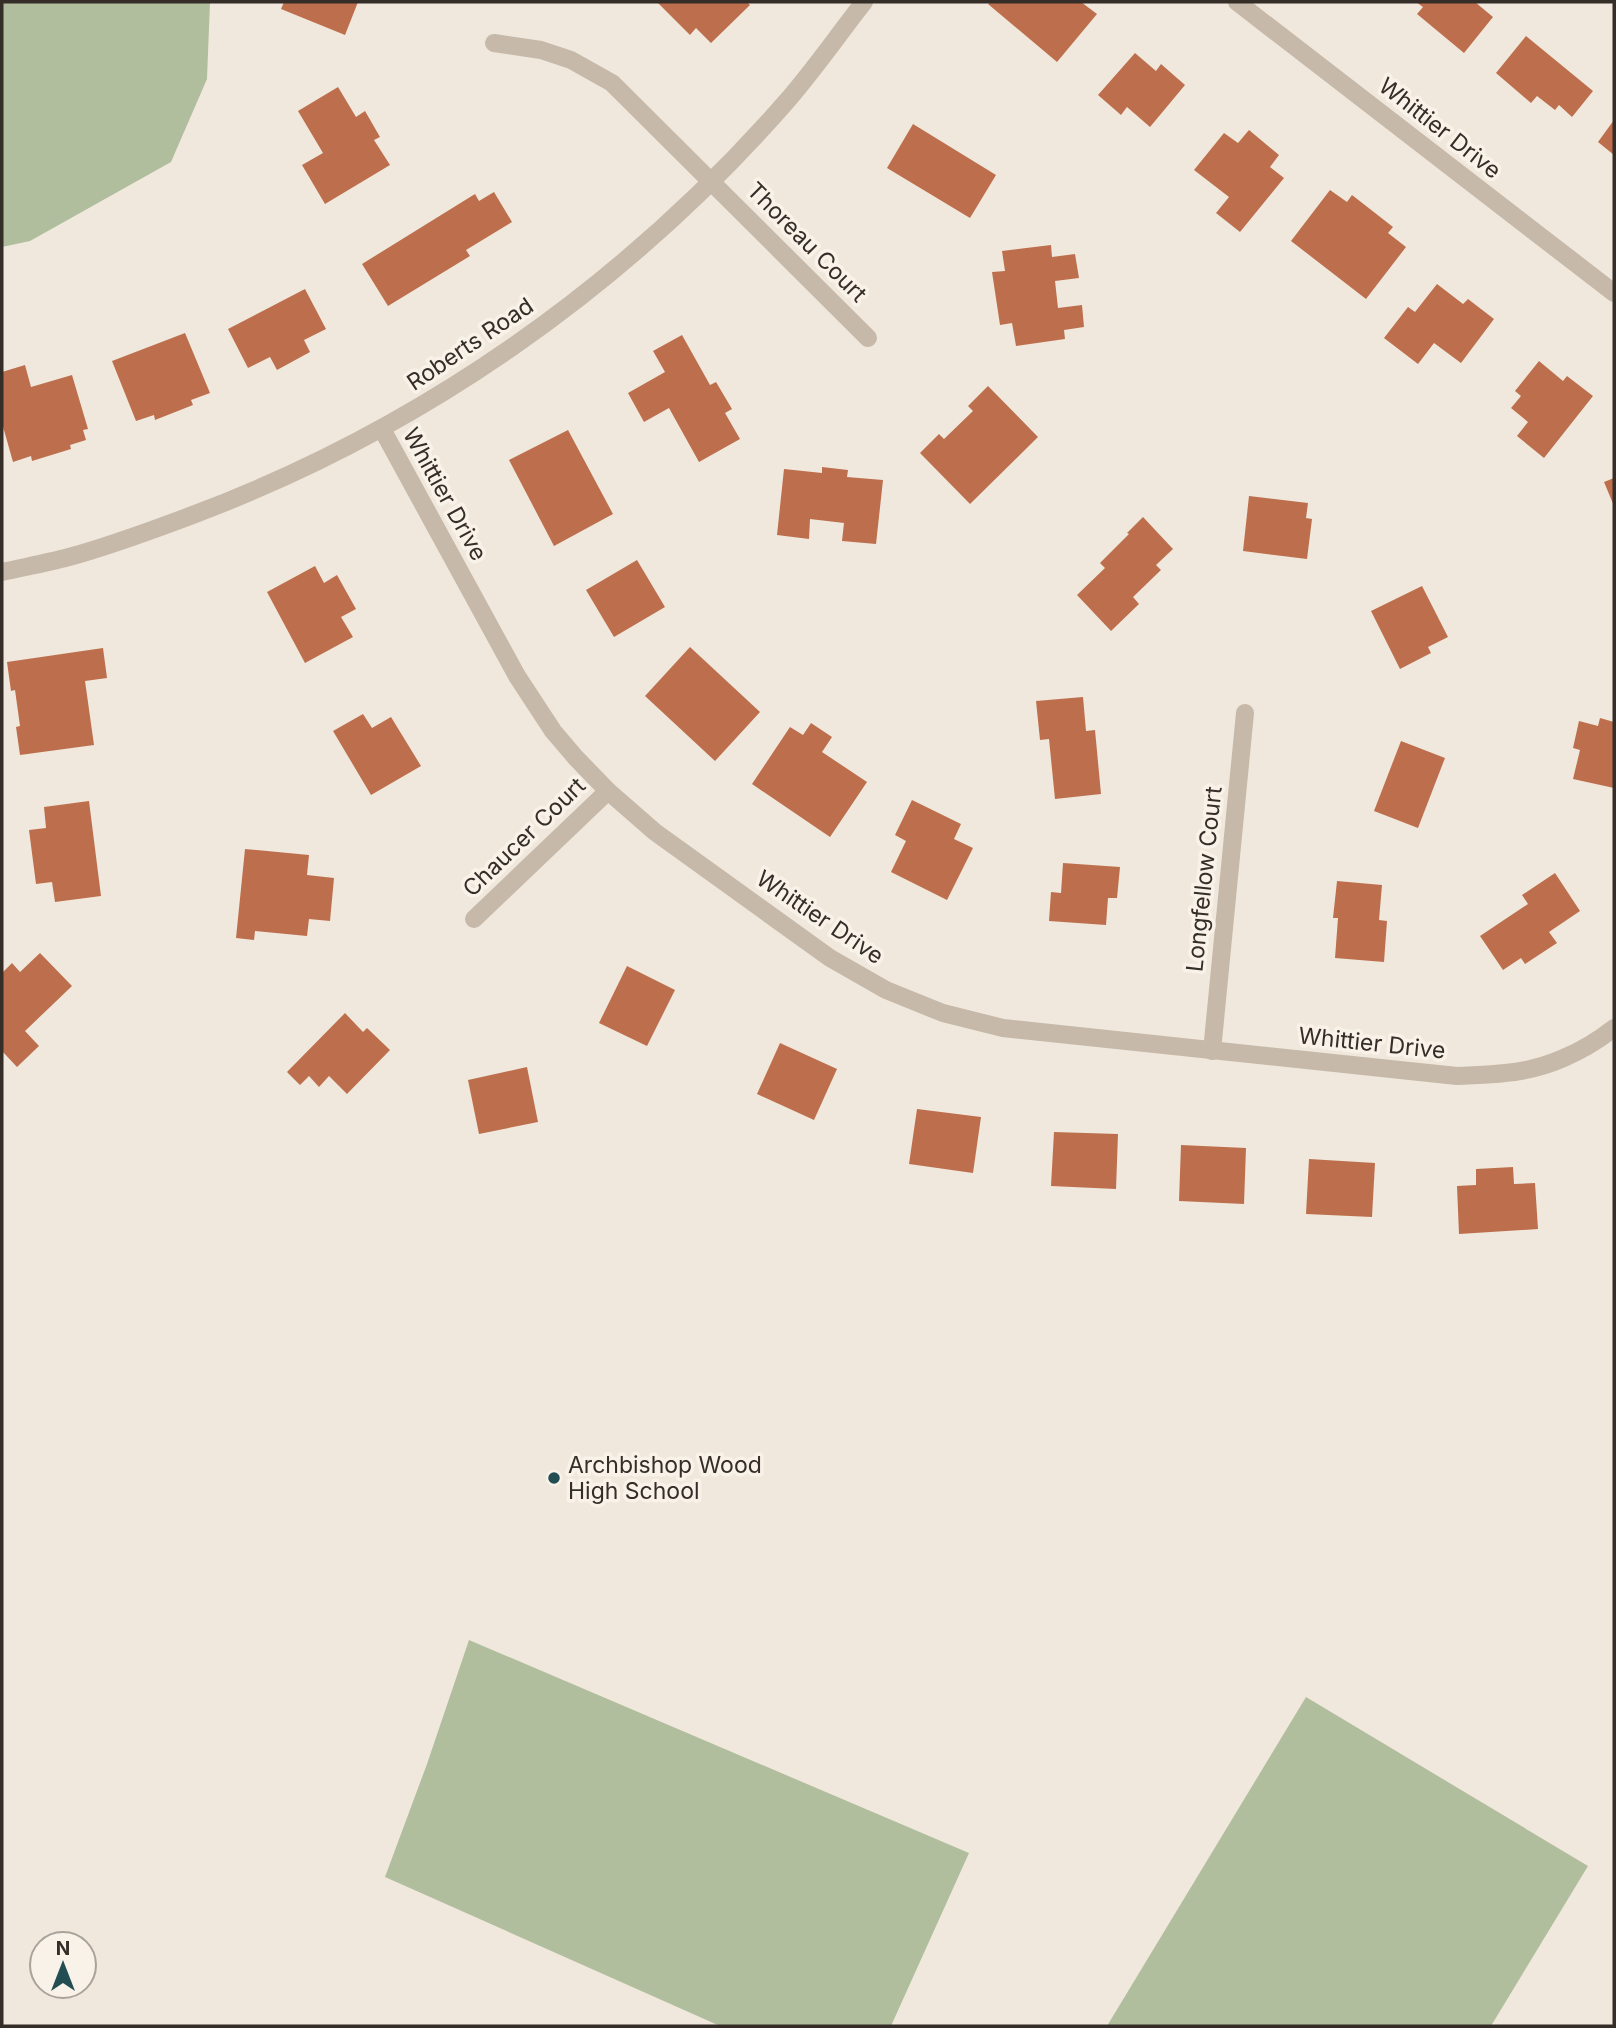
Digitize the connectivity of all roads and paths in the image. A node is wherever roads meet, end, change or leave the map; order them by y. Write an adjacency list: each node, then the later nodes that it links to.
1 (864, 2): 4 (street, Roberts Road)
2 (1237, 2): 5 (street, Whittier Drive)
3 (494, 43): 4 (street, Thoreau Court)
4 (711, 181): 6 (street, Thoreau Court); 7 (street, Roberts Road)
5 (1614, 293)
6 (868, 338)
7 (382, 429): 8 (street, Roberts Road); 10 (street, Whittier Drive)
8 (2, 572)
9 (1245, 713): 13 (street, Longfellow Court)
10 (608, 791): 11 (street, Chaucer Court); 13 (street, Whittier Drive)
11 (474, 919)
12 (1614, 1028): 13 (street, Whittier Drive)
13 (1212, 1051)

